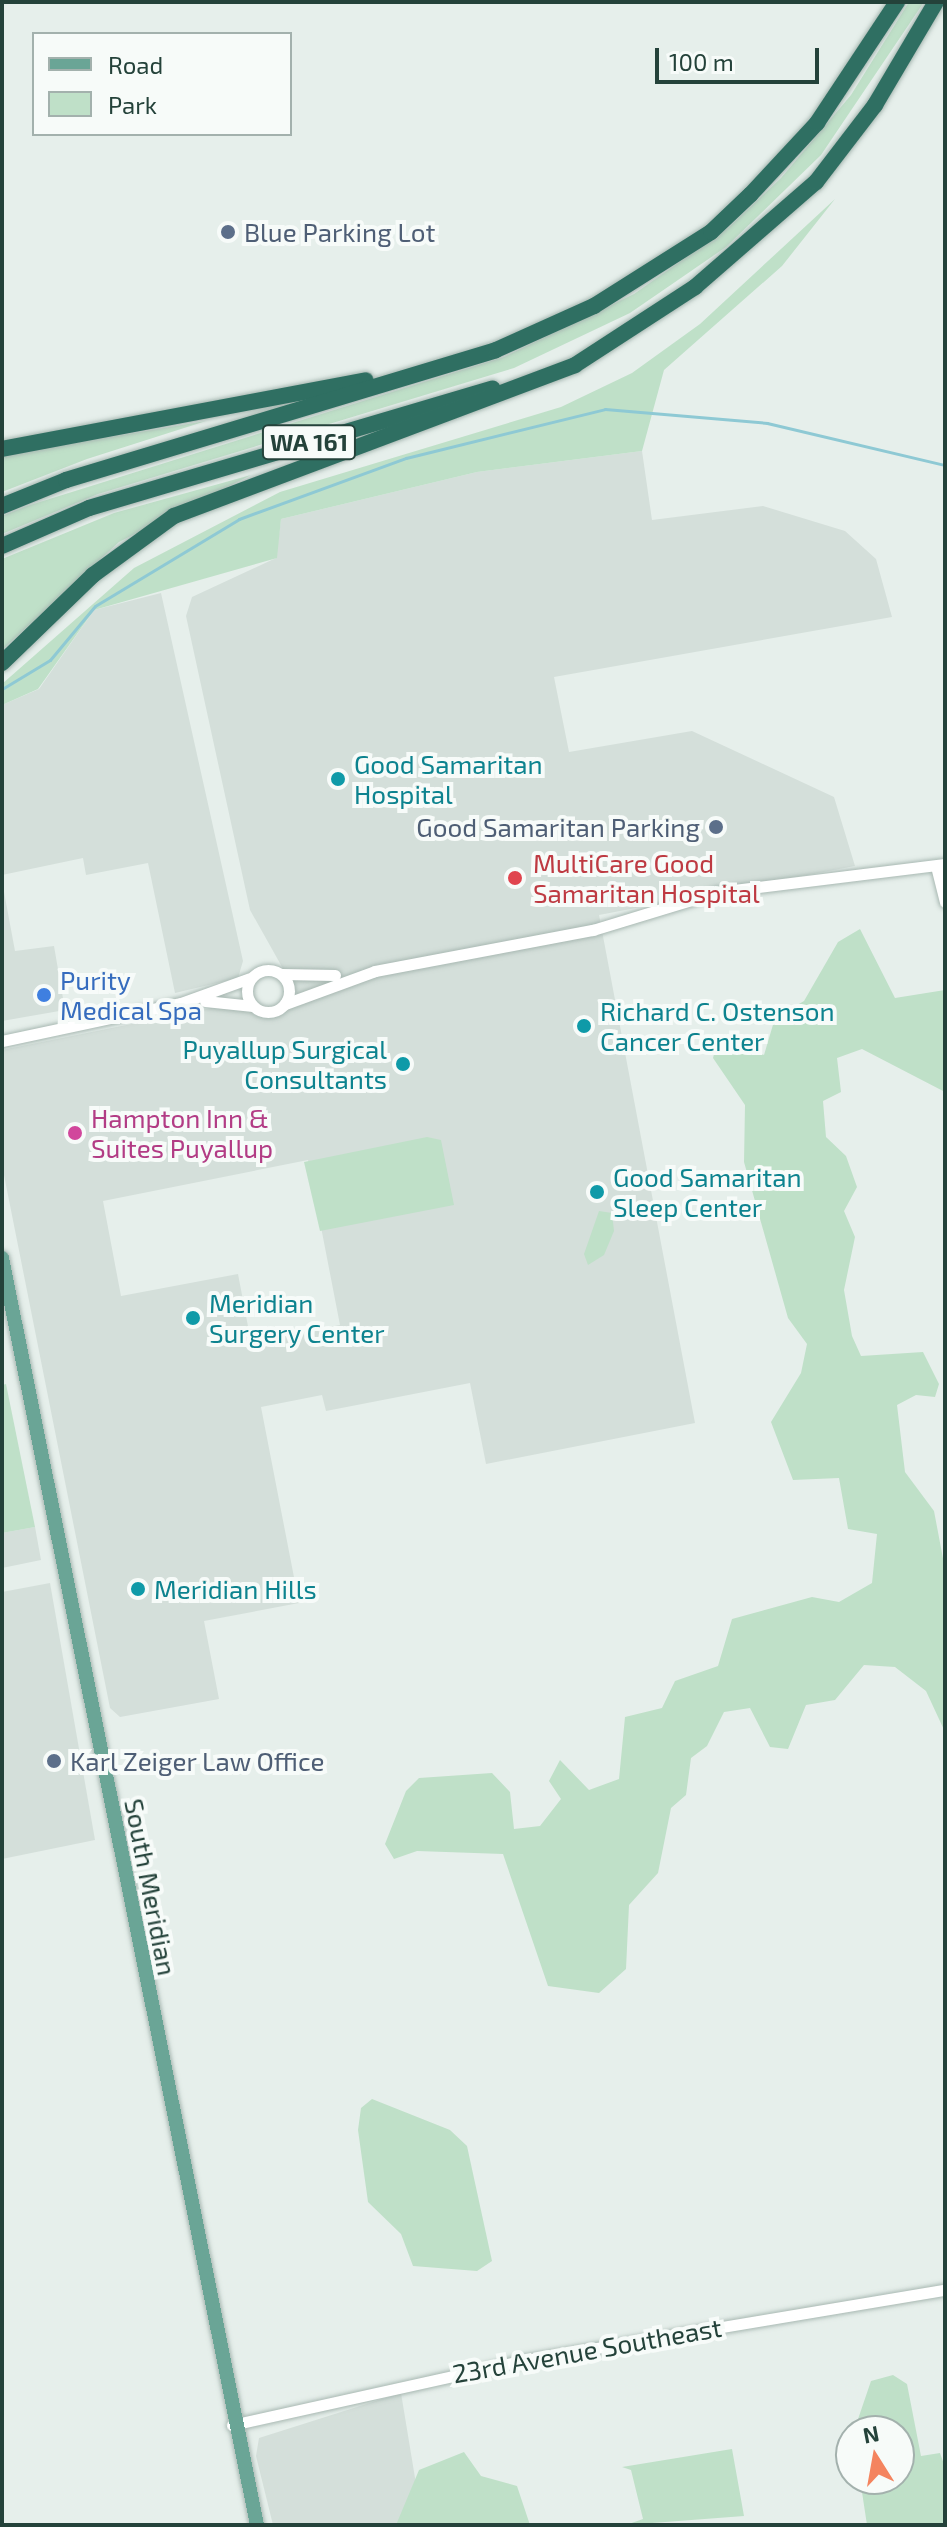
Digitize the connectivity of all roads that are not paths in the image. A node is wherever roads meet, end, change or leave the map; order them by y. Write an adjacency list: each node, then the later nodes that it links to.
1 (897, 2): 4 (highway, WA 161)
2 (936, 2): 3 (highway, WA 161)
3 (616, 337): 7 (highway, WA 161); 8 (highway)
4 (496, 350): 5 (highway); 6 (highway, WA 161)
5 (2, 449)
6 (2, 506)
7 (2, 546)
8 (2, 663)
9 (941, 865): 10 (street); 11 (street)
10 (945, 902)
11 (375, 971): 12 (street); 15 (street)
12 (281, 974): 13 (street); 15 (street)
13 (250, 978): 14 (street); 16 (street)
14 (181, 1003): 16 (street); 17 (street)
15 (285, 1004): 16 (street)
16 (253, 1006)
17 (2, 1041)
18 (2, 1258): 20 (main road, South Meridian)
19 (945, 2290): 20 (street, 23rd Avenue Southeast)
20 (232, 2425): 21 (main road, South Meridian)
21 (257, 2525)

